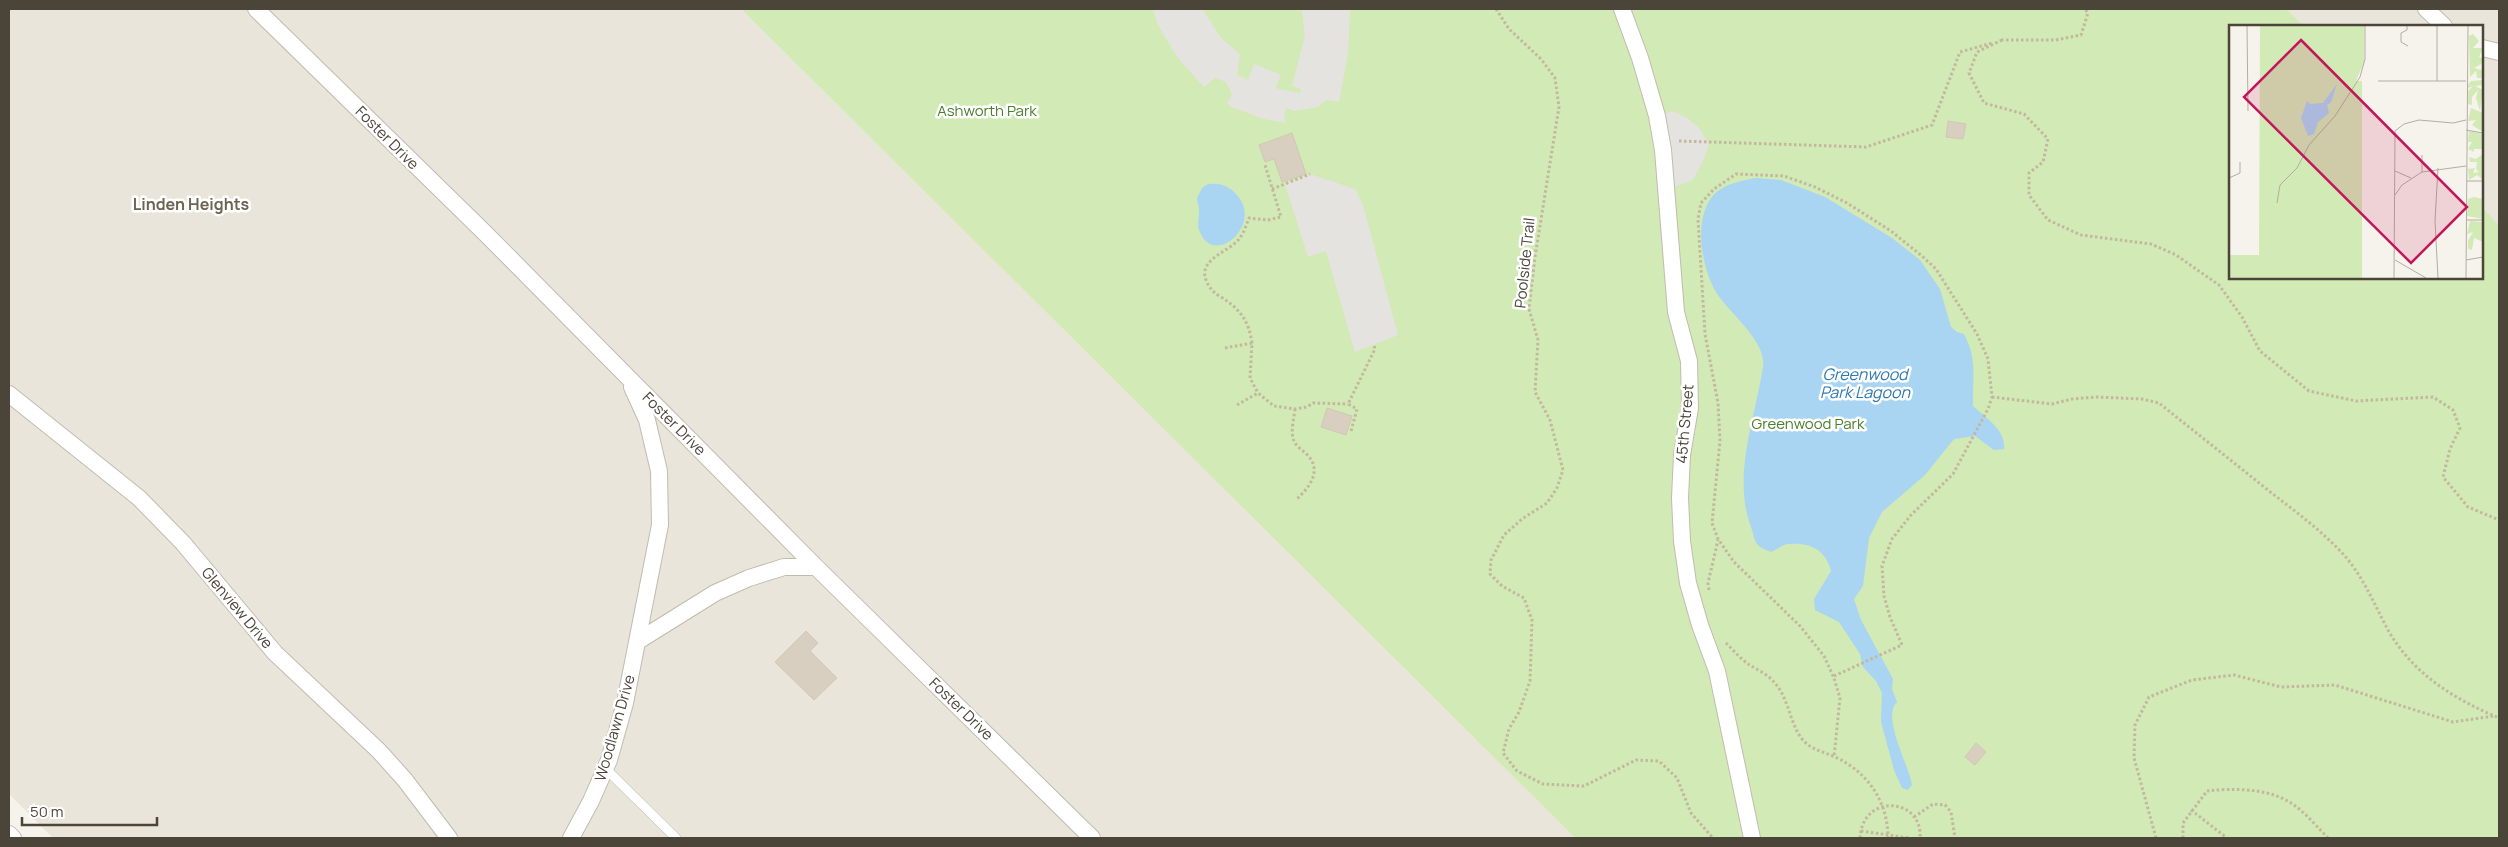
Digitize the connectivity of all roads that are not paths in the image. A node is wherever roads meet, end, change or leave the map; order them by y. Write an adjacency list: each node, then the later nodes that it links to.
1 (256, 9): 7 (street, Foster Drive)
2 (1622, 9): 18 (street, 45th Street)
3 (2426, 9): 4 (street)
4 (2443, 25)
5 (2483, 48): 6 (street)
6 (2499, 52)
7 (628, 377): 9 (street, Foster Drive); 10 (street, Woodlawn Drive)
8 (9, 394): 14 (street, Glenview Drive)
9 (816, 567): 10 (street); 17 (street, Foster Drive)
10 (638, 641): 11 (street, Woodlawn Drive)
11 (606, 769): 15 (street, Woodlawn Drive); 16 (lane)
12 (9, 834): 13 (street)
13 (13, 838)
14 (449, 838)
15 (571, 838)
16 (676, 838)
17 (1092, 838)
18 (1752, 838)

